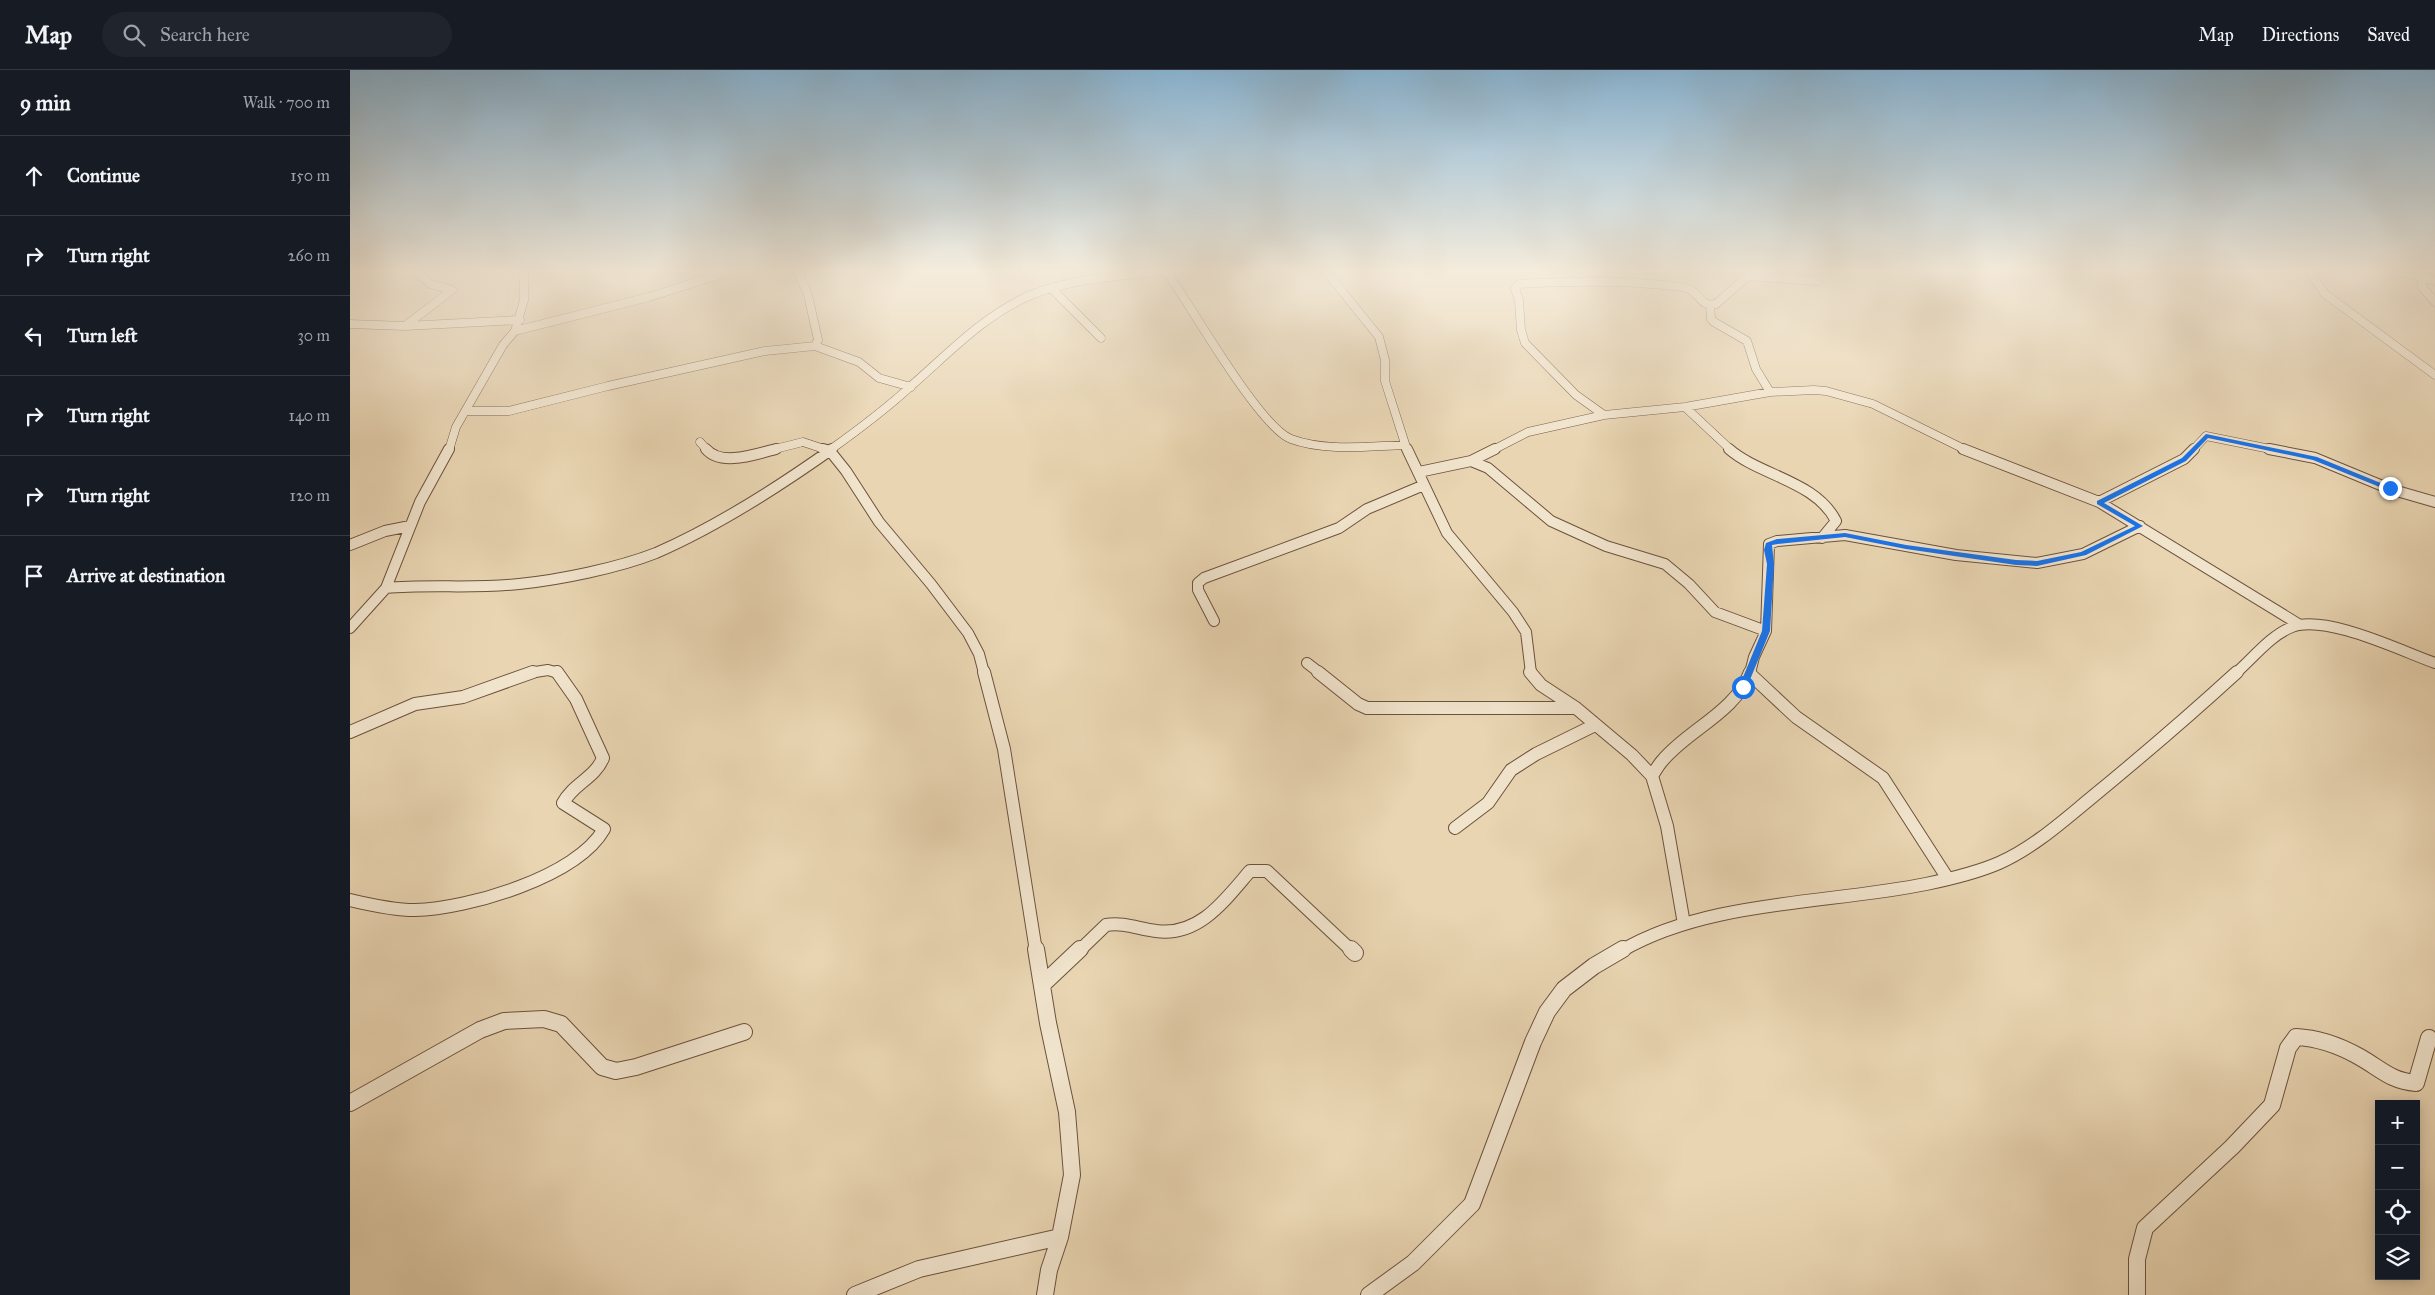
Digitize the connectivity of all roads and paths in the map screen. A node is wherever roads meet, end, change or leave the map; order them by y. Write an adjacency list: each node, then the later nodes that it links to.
1 (517, 327): 11 (street)
2 (531, 327): 11 (street)
3 (815, 327): 13 (street)
4 (977, 327): 15 (street)
5 (1090, 327): 12 (street)
6 (1204, 327): 21 (street)
7 (1371, 327): 21 (street)
8 (1521, 327): 19 (street)
9 (1723, 327): 16 (street)
10 (2370, 327): 14 (street)
11 (515, 331): 18 (street)
12 (1101, 338)
13 (815, 346): 15 (street); 18 (street)
14 (2435, 375)
15 (911, 387): 22 (street)
16 (1770, 392): 17 (street); 26 (street)
17 (1685, 407): 19 (street); 30 (street)
18 (467, 411): 28 (street)
19 (1604, 415): 23 (street)
20 (700, 442): 22 (street)
21 (1405, 445): 24 (street)
22 (830, 452): 32 (street); 49 (street)
23 (1470, 461): 24 (street); 36 (street)
24 (1419, 472): 25 (street)
25 (1424, 485): 33 (street); 40 (street)
26 (2099, 502): 27 (street); 29 (street)
27 (2435, 502)
28 (410, 526): 31 (street); 32 (street)
29 (2140, 526): 30 (street); 34 (street)
30 (1822, 538): 36 (street)
31 (350, 545)
32 (386, 588): 35 (street)
33 (1214, 622)
34 (2300, 624): 38 (street); 45 (street)
35 (350, 628)
36 (1766, 631): 39 (street)
37 (1307, 663): 40 (street)
38 (2435, 663)
39 (1750, 674): 43 (street); 45 (street)
40 (1576, 708): 41 (street)
41 (1595, 725): 43 (street); 44 (street)
42 (350, 732): 46 (street)
43 (1652, 776): 47 (street)
44 (1455, 828)
45 (1948, 879): 47 (street)
46 (350, 900)
47 (1684, 924): 56 (street)
48 (1354, 953): 49 (street)
49 (1043, 984): 53 (street)
50 (744, 1032): 52 (street)
51 (2429, 1038): 57 (street)
52 (350, 1103)
53 (1060, 1237): 54 (street); 55 (street)
54 (855, 1295)
55 (1045, 1295)
56 (1369, 1295)
57 (2137, 1295)

